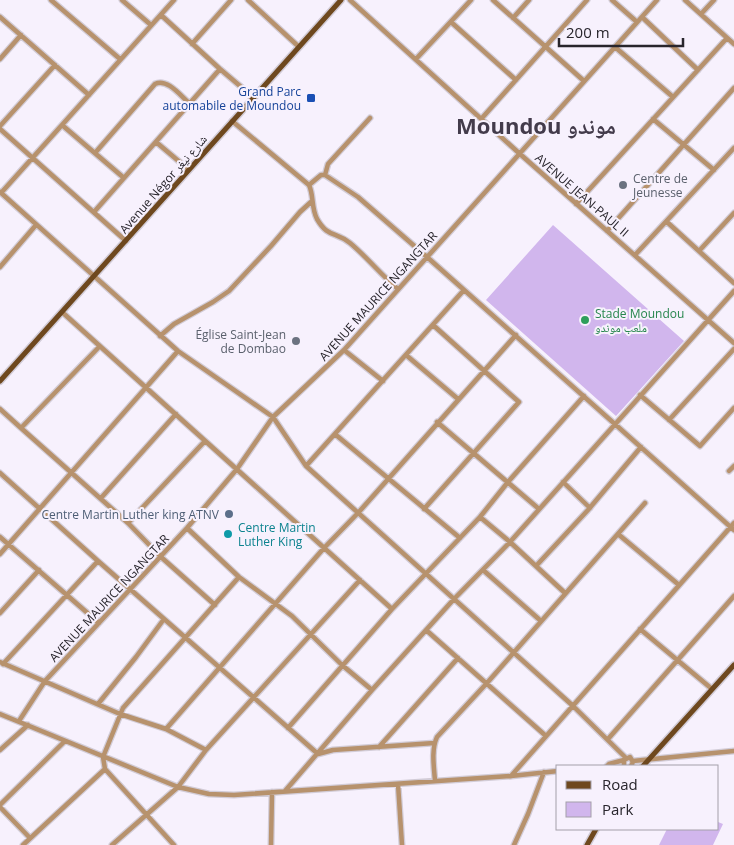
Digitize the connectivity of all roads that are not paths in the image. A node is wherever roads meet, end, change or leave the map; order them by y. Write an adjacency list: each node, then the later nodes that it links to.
1 (51, 0): 32 (street)
2 (122, 0): 23 (street)
3 (174, 0): 17 (street)
4 (231, 0): 26 (street)
5 (248, 0): 28 (street)
6 (341, 0): 28 (main road, Avenue Négor شارع نيغر)
7 (350, 0): 33 (street, AVENUE JEAN-PAUL II)
8 (471, 0): 21 (street)
9 (492, 0): 20 (street)
10 (530, 0): 20 (street)
11 (587, 0): 29 (street)
12 (612, 0): 22 (street)
13 (657, 0): 19 (street, AVENUE MAURICE NGANGTAR)
14 (685, 0): 16 (street)
15 (714, 0): 16 (street)
16 (701, 14): 25 (street)
17 (161, 15): 23 (street); 26 (street)
18 (0, 17): 24 (street)
19 (642, 17): 22 (street, AVENUE MAURICE NGANGTAR); 36 (street)
20 (513, 18): 29 (street)
21 (451, 22): 33 (street); 37 (street)
22 (637, 22): 30 (street, AVENUE MAURICE NGANGTAR)
23 (151, 25): 32 (street)
24 (21, 35): 31 (street); 34 (street)
25 (726, 38): 27 (street); 36 (street)
26 (192, 44): 35 (street)
27 (734, 44)
28 (298, 46): 41 (main road, Avenue Négor شارع نيغر)
29 (545, 47): 37 (street); 38 (street)
30 (614, 47): 38 (street, AVENUE MAURICE NGANGTAR); 42 (street)
31 (0, 59)
32 (120, 59): 40 (street)
33 (416, 59): 45 (street, AVENUE JEAN-PAUL II)
34 (55, 65): 40 (street); 49 (street)
35 (220, 69): 41 (street); 43 (street)
36 (698, 70): 42 (street)
37 (516, 80): 45 (street)
38 (584, 81): 54 (street, AVENUE MAURICE NGANGTAR)
39 (734, 88): 51 (street)
40 (89, 95): 48 (street)
41 (253, 97): 47 (main road, Avenue Négor شارع نيغر)
42 (673, 97): 46 (street)
43 (189, 103): 50 (street); 53 (street)
44 (370, 118): 58 (street)
45 (482, 118): 54 (street, AVENUE JEAN-PAUL II)
46 (653, 118): 51 (street); 63 (street)
47 (232, 121): 56 (main road, Avenue Négor شارع نيغر); 60 (street)
48 (62, 125): 53 (street); 55 (street)
49 (0, 127): 55 (street)
50 (156, 142): 56 (street); 59 (street)
51 (684, 144): 57 (street); 68 (street)
52 (734, 148): 57 (street)
53 (94, 153): 59 (street)
54 (520, 154): 63 (street, AVENUE JEAN-PAUL II); 73 (street, AVENUE MAURICE NGANGTAR)
55 (33, 158): 61 (street); 64 (street)
56 (188, 169): 69 (main road, Avenue Négor شارع نيغر)
57 (714, 170): 66 (street)
58 (325, 175): 60 (street); 73 (street)
59 (124, 178): 64 (street)
60 (309, 185): 62 (street)
61 (0, 193): 67 (street)
62 (312, 201): 78 (street); 85 (street)
63 (576, 204): 68 (street, AVENUE JEAN-PAUL II)
64 (94, 212): 69 (street)
65 (734, 213): 70 (street)
66 (667, 222): 70 (street); 72 (street)
67 (36, 225): 74 (street); 76 (street)
68 (607, 231): 72 (street, AVENUE JEAN-PAUL II)
69 (126, 241): 76 (main road, Avenue Négor شارع نيغر)
70 (699, 251): 77 (street)
71 (0, 255): 74 (street)
72 (635, 255): 82 (street, AVENUE JEAN-PAUL II)
73 (427, 257): 78 (street, AVENUE MAURICE NGANGTAR); 79 (street)
74 (6, 260): 75 (street)
75 (0, 267)
76 (94, 277): 81 (main road, Avenue Négor شارع نيغر); 85 (street)
77 (734, 283)
78 (398, 289): 89 (street, AVENUE MAURICE NGANGTAR)
79 (464, 290): 83 (street); 84 (street)
80 (733, 293): 82 (street)
81 (62, 312): 87 (street); 93 (main road, Avenue Négor شارع نيغر)
82 (708, 320): 86 (street, AVENUE JEAN-PAUL II); 96 (street)
83 (432, 325): 91 (street); 92 (street)
84 (516, 335): 92 (street); 97 (street)
85 (160, 336): 90 (street)
86 (734, 343)
87 (99, 346): 95 (street); 106 (street)
88 (734, 348): 103 (street)
89 (344, 350): 94 (street); 102 (street, AVENUE MAURICE NGANGTAR)
90 (178, 351): 95 (street); 102 (street)
91 (406, 355): 94 (street); 98 (street)
92 (484, 371): 98 (street); 110 (street)
93 (0, 381)
94 (383, 381): 107 (street)
95 (146, 387): 101 (street); 116 (street)
96 (640, 395): 103 (street); 105 (street)
97 (584, 396): 105 (street); 118 (street)
98 (458, 399): 104 (street)
99 (734, 408): 103 (street)
100 (0, 409): 106 (street)
101 (176, 414): 108 (street); 120 (street)
102 (273, 417): 111 (street); 113 (street, AVENUE MAURICE NGANGTAR)
103 (669, 420)
104 (438, 422): 110 (street); 117 (street)
105 (615, 424): 109 (street); 119 (street)
106 (21, 428): 116 (street)
107 (336, 435): 111 (street); 117 (street)
108 (205, 441): 113 (street); 128 (street)
109 (641, 447): 122 (street); 129 (street)
110 (474, 453): 118 (street); 124 (street)
111 (306, 466): 126 (street)
112 (734, 466): 114 (street)
113 (237, 469): 130 (street, AVENUE MAURICE NGANGTAR); 136 (street)
114 (729, 471)
115 (0, 473): 123 (street)
116 (72, 473): 120 (street); 123 (street)
117 (388, 479): 124 (street); 126 (street)
118 (508, 482): 125 (street); 127 (street)
119 (563, 482): 122 (street); 125 (street)
120 (100, 498): 128 (street)
121 (645, 503): 131 (street)
122 (590, 508): 140 (street)
123 (40, 509): 135 (street); 139 (street)
124 (424, 509): 133 (street)
125 (539, 509): 134 (street)
126 (358, 513): 136 (street); 143 (street)
127 (480, 517): 133 (street); 134 (street)
128 (128, 523): 138 (street)
129 (733, 527): 146 (street)
130 (187, 528): 138 (street, AVENUE MAURICE NGANGTAR); 144 (street)
131 (618, 534): 146 (street); 148 (street)
132 (0, 537): 135 (street)
133 (460, 538): 143 (street)
134 (510, 542): 140 (street); 142 (street)
135 (9, 544): 137 (street); 141 (street)
136 (324, 548): 145 (street); 152 (street)
137 (0, 554)
138 (160, 557): 147 (street, AVENUE MAURICE NGANGTAR); 153 (street)
139 (98, 561): 147 (street); 149 (street)
140 (536, 566): 148 (street)
141 (38, 570): 149 (street); 155 (street)
142 (483, 570): 151 (street); 157 (street)
143 (426, 574): 151 (street); 154 (street)
144 (238, 577): 152 (street); 153 (street)
145 (360, 580): 154 (street); 161 (street)
146 (679, 585): 159 (street)
147 (130, 589): 156 (street); 158 (street, AVENUE MAURICE NGANGTAR)
148 (565, 593): 157 (street)
149 (66, 594): 158 (street); 166 (street)
150 (734, 596): 165 (street)
151 (454, 599): 160 (street); 163 (street)
152 (276, 604): 161 (street); 169 (street)
153 (215, 605): 162 (street)
154 (392, 609): 167 (street)
155 (0, 613)
156 (164, 619): 162 (street); 175 (street)
157 (541, 622): 163 (street)
158 (98, 623): 170 (street, AVENUE MAURICE NGANGTAR)
159 (640, 629): 165 (street); 176 (street)
160 (426, 630): 164 (street); 173 (street)
161 (310, 634): 167 (street); 174 (street)
162 (186, 638): 169 (street); 178 (street)
163 (514, 652): 171 (street); 176 (street)
164 (458, 658): 171 (street); 187 (street)
165 (678, 660): 172 (street); 184 (street)
166 (2, 663): 170 (street)
167 (342, 665): 173 (street); 181 (street)
168 (734, 665): 172 (main road)
169 (221, 668): 174 (street); 182 (street)
170 (46, 681): 175 (street); 179 (street, AVENUE MAURICE NGANGTAR)
171 (487, 683): 183 (street); 186 (street)
172 (712, 689): 193 (main road)
173 (372, 690): 191 (street)
174 (254, 697): 181 (street); 189 (street)
175 (98, 704): 178 (street)
176 (572, 705): 183 (street); 184 (street)
177 (0, 714): 179 (street)
178 (120, 714): 182 (street); 192 (street)
179 (19, 721): 180 (street)
180 (28, 725): 185 (street); 188 (street)
181 (288, 728): 191 (street)
182 (166, 729): 189 (street)
183 (546, 736): 202 (street)
184 (608, 739): 195 (street)
185 (64, 741): 192 (street); 208 (street)
186 (434, 743): 187 (street); 203 (street)
187 (379, 747): 191 (street)
188 (0, 750)
189 (206, 750): 205 (street)
190 (734, 751): 193 (street)
191 (318, 754): 206 (street)
192 (103, 758): 199 (street); 205 (street)
193 (650, 759): 194 (street); 198 (main road)
194 (633, 761): 195 (street); 197 (street)
195 (624, 764): 196 (street)
196 (608, 765)
197 (631, 765)
198 (644, 765)
199 (105, 769): 209 (street); 211 (street)
200 (556, 771): 201 (street)
201 (544, 772): 202 (street); 217 (street)
202 (511, 776): 203 (street)
203 (436, 781): 204 (street)
204 (398, 784): 206 (street); 216 (street)
205 (178, 787): 207 (street); 209 (street)
206 (285, 791): 207 (street)
207 (272, 792): 215 (street)
208 (0, 806): 211 (street)
209 (147, 814): 213 (street); 214 (street)
210 (596, 830): 218 (main road)
211 (30, 838): 212 (street)
212 (23, 845)
213 (112, 845)
214 (174, 845)
215 (271, 845)
216 (402, 845)
217 (514, 845)
218 (588, 845)

